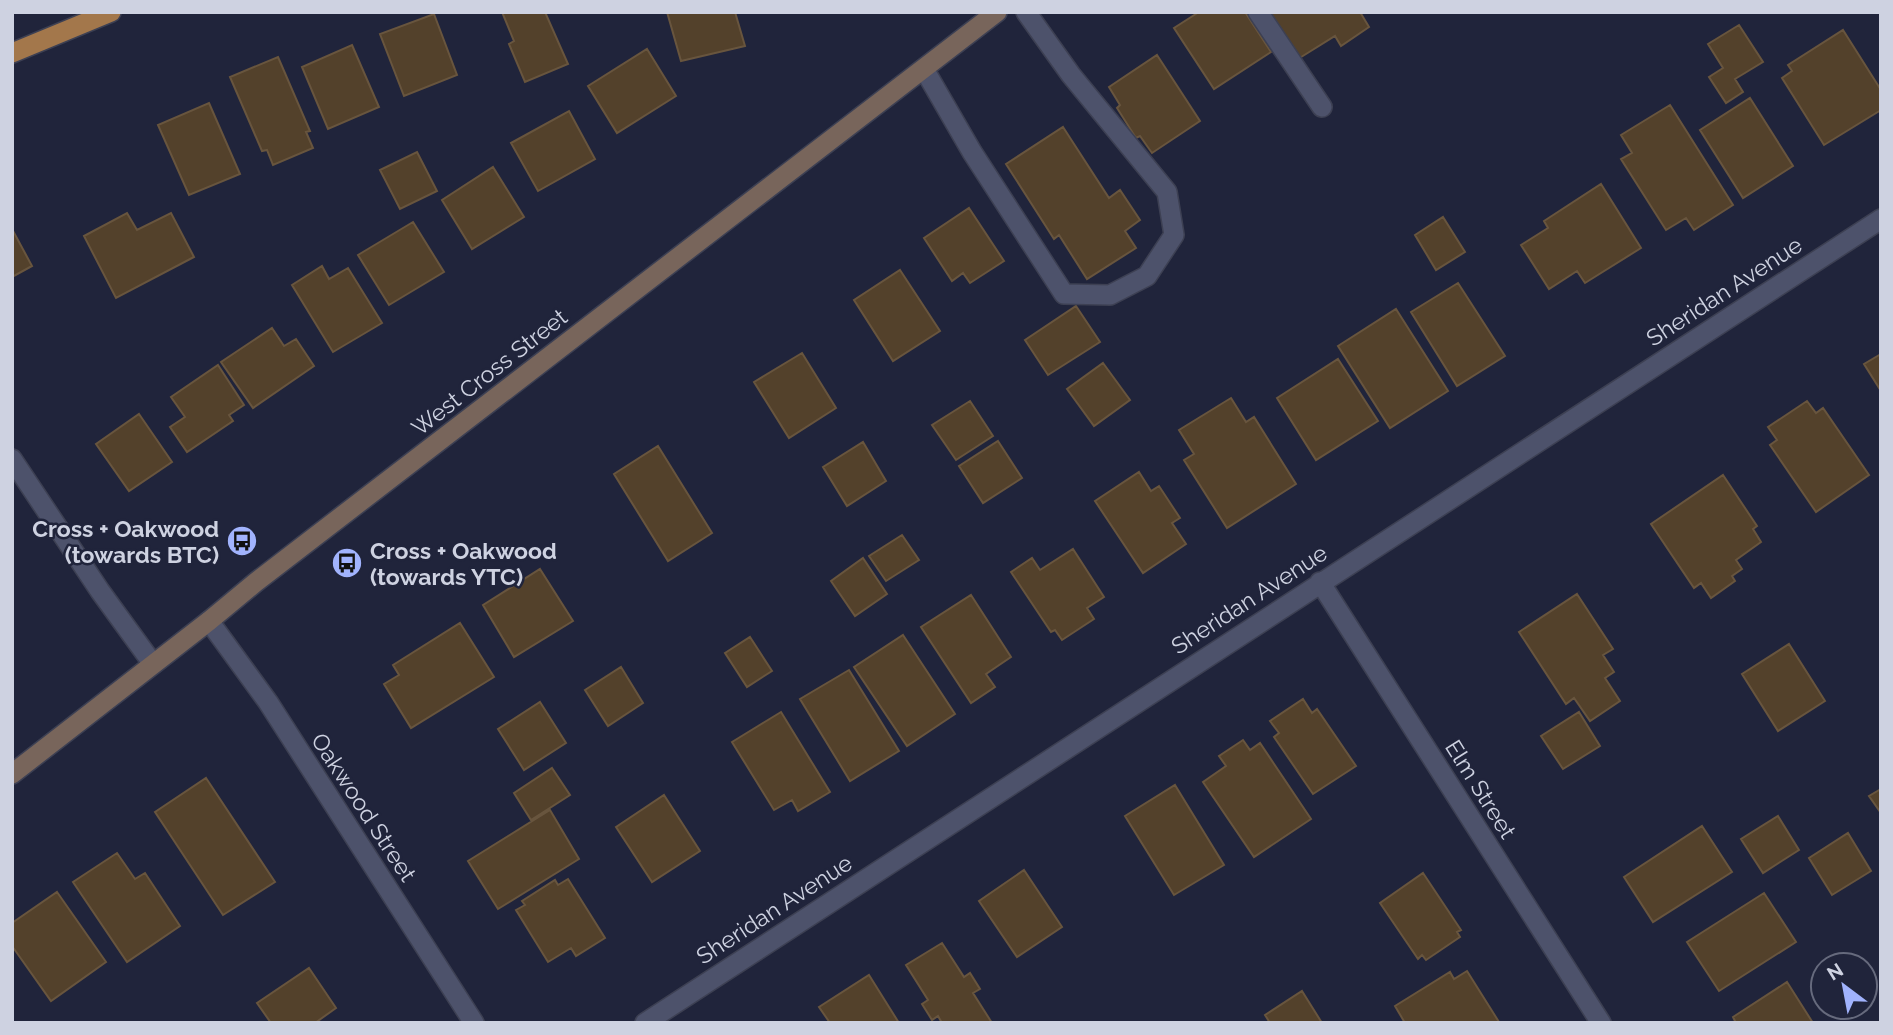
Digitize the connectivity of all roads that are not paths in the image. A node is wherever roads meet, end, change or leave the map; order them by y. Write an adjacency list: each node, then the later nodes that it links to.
1 (111, 12): 5 (main road)
2 (997, 12): 6 (main road, West Cross Street)
3 (1026, 12): 6 (street)
4 (1258, 12): 7 (street)
5 (12, 52)
6 (924, 69): 11 (main road, West Cross Street)
7 (1322, 107)
8 (1881, 219): 10 (street, Sheridan Avenue)
9 (12, 459): 12 (street)
10 (1320, 582): 15 (street, Sheridan Avenue); 16 (street, Elm Street)
11 (209, 621): 12 (main road, West Cross Street); 14 (street, Oakwood Street)
12 (153, 664): 13 (main road, West Cross Street)
13 (12, 774)
14 (474, 1023)
15 (645, 1023)
16 (1601, 1023)

